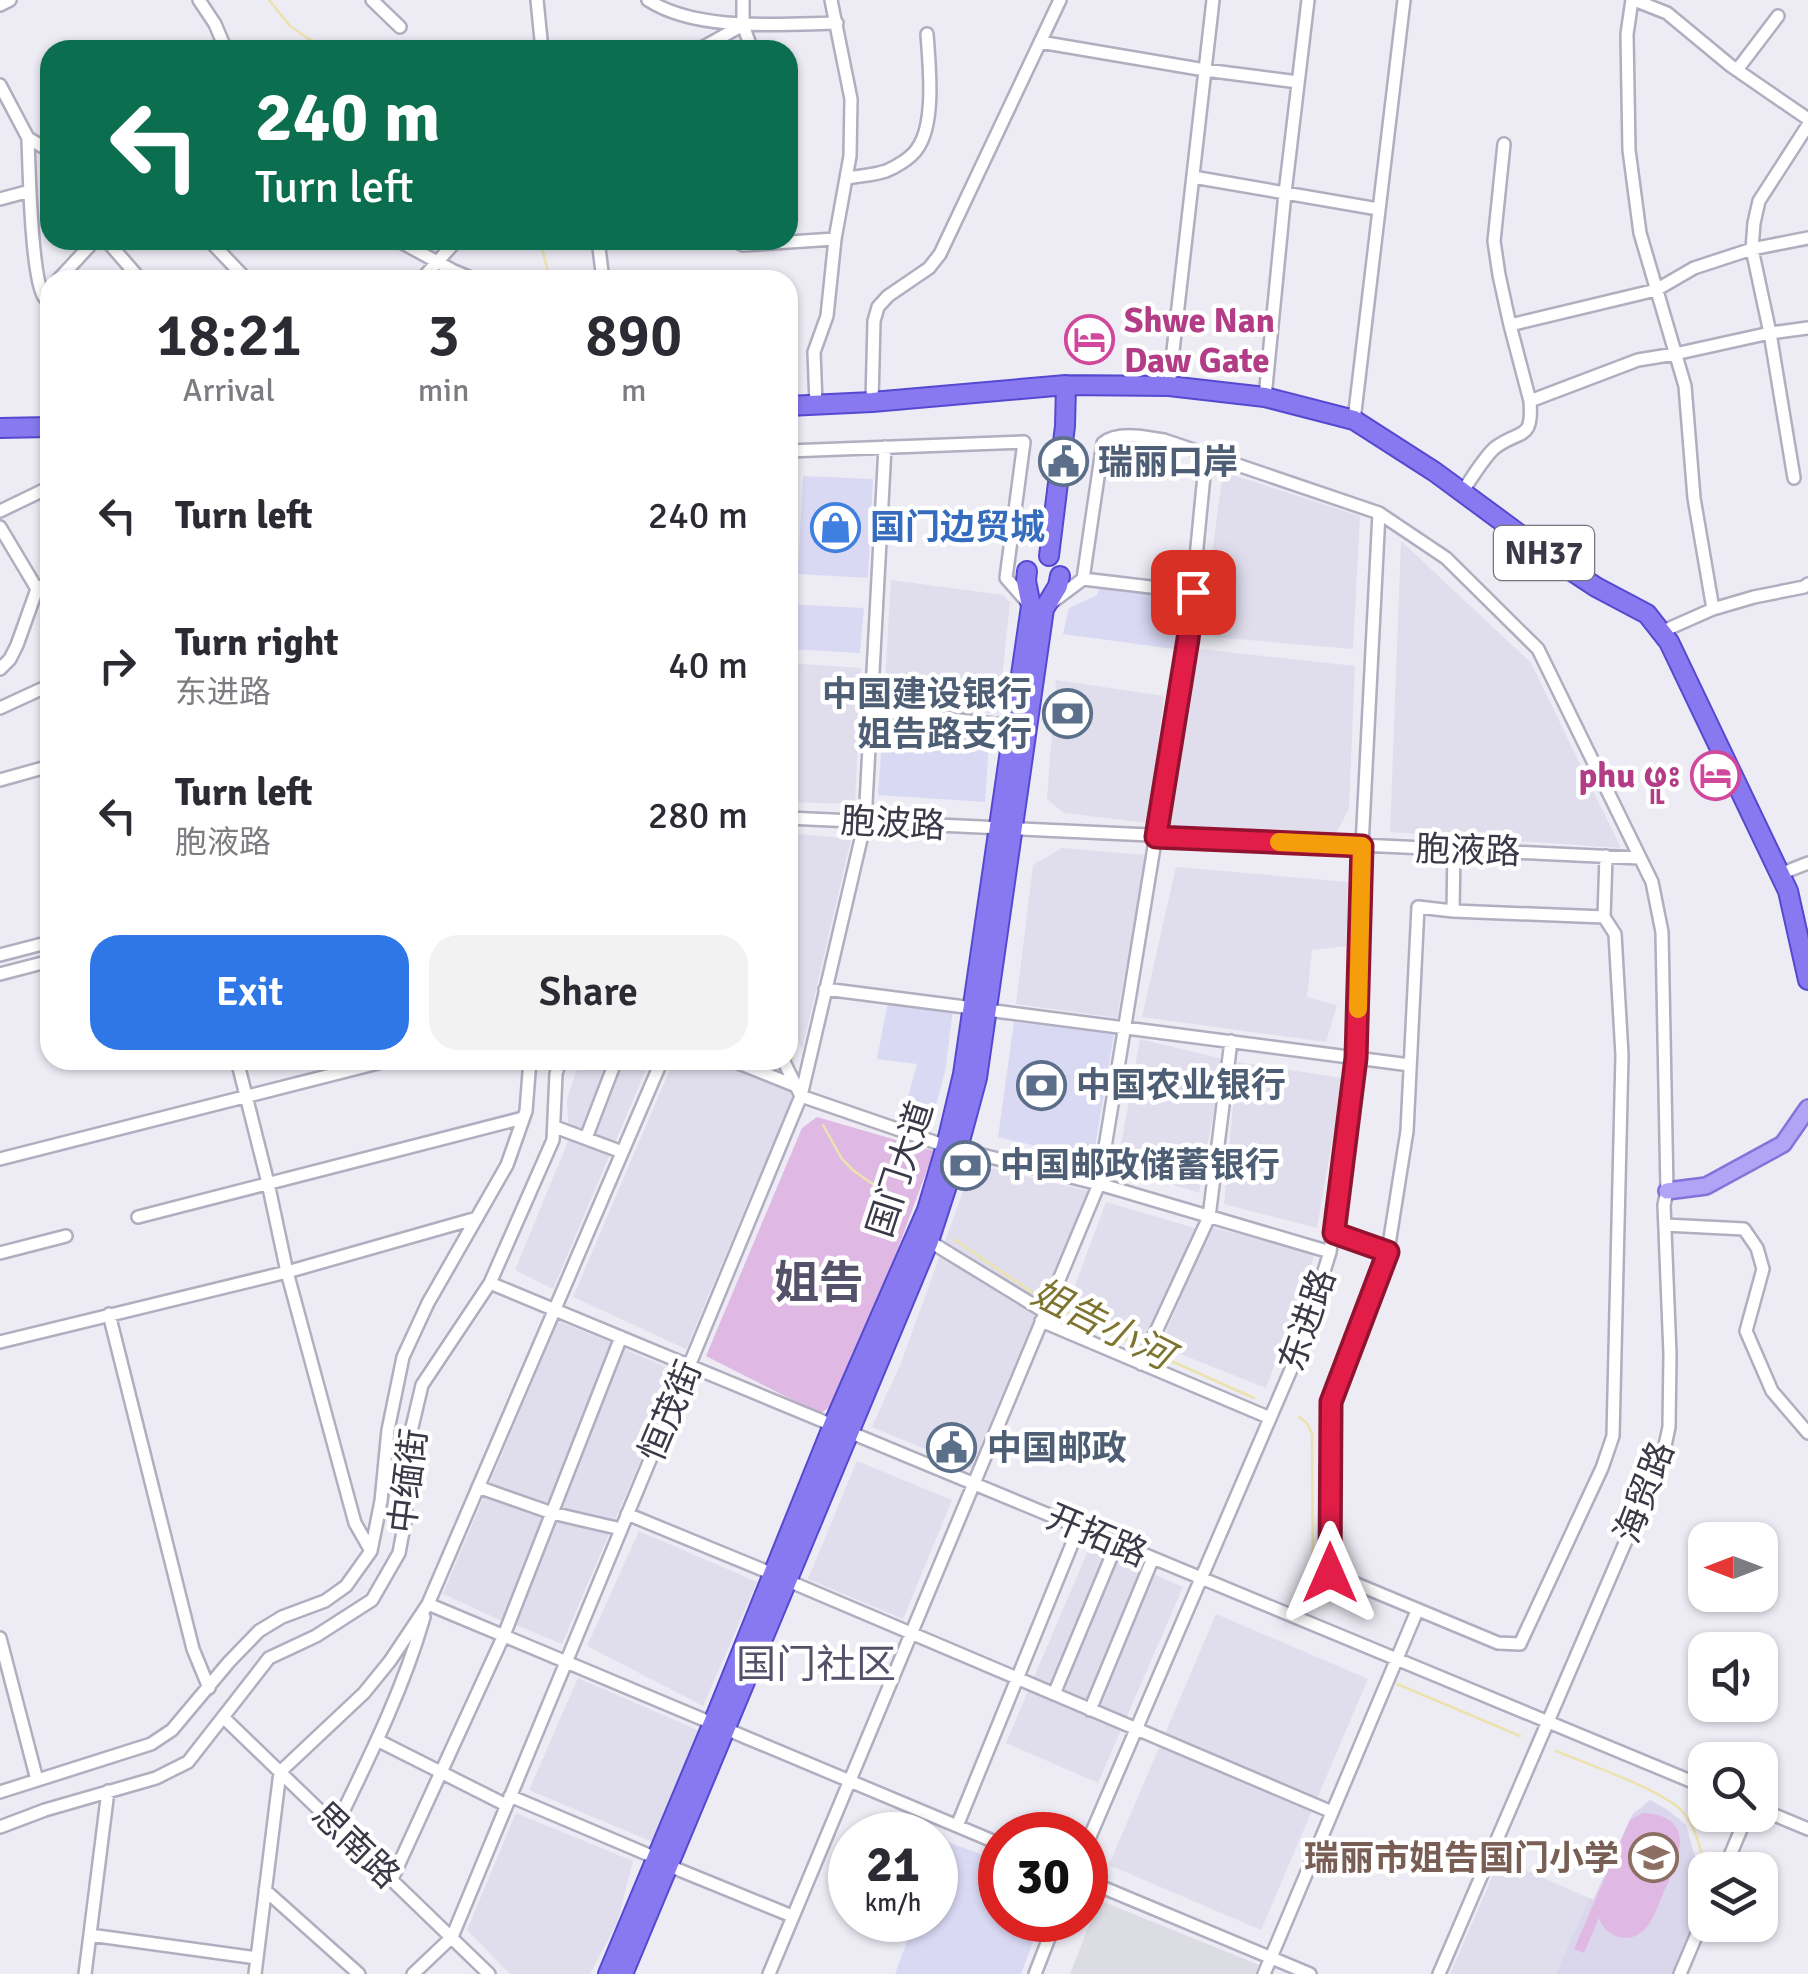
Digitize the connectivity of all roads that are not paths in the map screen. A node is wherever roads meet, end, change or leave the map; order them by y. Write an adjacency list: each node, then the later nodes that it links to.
1 (10, 0): 13 (street)
2 (198, 0): 19 (street)
3 (372, 0): 17 (street)
4 (538, 0): 20 (street)
5 (648, 0): 16 (street)
6 (743, 0): 16 (street)
7 (831, 0): 15 (street)
8 (1060, 0): 23 (street)
9 (1213, 0): 24 (street)
10 (1308, 0): 26 (street)
11 (1404, 0): 37 (street)
12 (1633, 0): 25 (street); 54 (street)
13 (0, 5)
14 (1778, 16): 25 (street)
15 (837, 23): 16 (street); 33 (street)
16 (744, 25): 21 (street); 22 (street)
17 (400, 27)
18 (927, 34): 33 (street)
19 (222, 40)
20 (541, 40)
21 (716, 40)
22 (749, 40)
23 (1040, 42): 24 (street); 63 (street)
24 (1205, 70): 26 (street); 32 (street)
25 (1737, 70): 28 (street)
26 (1298, 82): 35 (street)
27 (0, 85): 29 (street)
28 (1808, 122): 41 (street)
29 (28, 138): 31 (street); 34 (street)
30 (1504, 144): 55 (street)
31 (40, 145)
32 (1193, 177): 35 (street); 60 (street)
33 (847, 178): 39 (street)
34 (30, 192): 36 (street); 53 (street)
35 (1285, 194): 37 (street); 61 (street)
36 (0, 199)
37 (1378, 210): 68 (street)
38 (1808, 238): 41 (street)
39 (836, 239): 40 (street); 64 (street)
40 (798, 241)
41 (1752, 249): 54 (street); 57 (street)
42 (86, 250): 48 (street)
43 (115, 250): 49 (street)
44 (218, 250): 50 (street)
45 (415, 250): 47 (street)
46 (448, 250): 47 (street)
47 (437, 262): 51 (street); 52 (street)
48 (67, 270)
49 (133, 270)
50 (238, 270)
51 (430, 270)
52 (454, 270)
53 (40, 272)
54 (1656, 290): 55 (street); 58 (street)
55 (1510, 325): 62 (street)
56 (1808, 328): 57 (street)
57 (1770, 333): 58 (street); 74 (street)
58 (1676, 354): 62 (street); 89 (street)
59 (1066, 385): 60 (highway, NH37); 63 (highway, NH37); 80 (highway)
60 (1170, 386): 61 (highway, NH37)
61 (1265, 397): 68 (highway, NH37)
62 (1530, 401): 76 (street)
63 (872, 402): 64 (highway, NH37)
64 (816, 404): 65 (highway, NH37)
65 (798, 405)
66 (0, 416): 67 (highway)
67 (40, 416)
68 (1354, 420): 76 (highway, NH37)
69 (0, 428): 70 (highway)
70 (40, 428)
71 (885, 447): 72 (street); 88 (street); 94 (street, 恒茂街)
72 (798, 451)
73 (1206, 454): 78 (street, 海贸路); 83 (street, 海贸路); 87 (street)
74 (1794, 478)
75 (40, 492): 77 (street)
76 (1462, 492): 90 (highway, NH37)
77 (0, 511)
78 (1379, 513): 102 (street, 东进路); 105 (street, 海贸路)
79 (0, 527): 86 (street)
80 (1049, 556): 81 (highway); 82 (highway)
81 (1027, 570): 82 (highway); 88 (highway, 国门大道)
82 (1060, 576): 88 (highway, 国门大道)
83 (1083, 579): 87 (street); 88 (street)
84 (40, 587): 86 (street)
85 (1807, 588): 89 (street)
86 (37, 589): 91 (street)
87 (1193, 592): 101 (street)
88 (1037, 607): 95 (highway, 国门大道); 100 (highway, 国门大道)
89 (1713, 609): 90 (street)
90 (1661, 632): 107 (highway, NH37)
91 (0, 669)
92 (40, 689): 93 (street)
93 (0, 708)
94 (870, 710): 95 (street); 99 (street, 恒茂街)
95 (1012, 726): 100 (highway, 国门大道)
96 (40, 769): 97 (street)
97 (0, 780)
98 (798, 819): 99 (street, 胞波路)
99 (864, 822): 100 (street, 胞波路); 115 (street, 恒茂街)
100 (1005, 829): 101 (street, 胞液路); 116 (highway, 国门大道)
101 (1156, 837): 102 (street, 胞液路); 117 (street)
102 (1362, 846): 103 (street, 胞液路); 119 (street, 东进路)
103 (1454, 850): 104 (street, 胞液路); 108 (street)
104 (1606, 856): 105 (street, 胞液路); 109 (street)
105 (1639, 858): 140 (street, 海贸路)
106 (1808, 863): 107 (street)
107 (1780, 874): 114 (highway, NH37)
108 (1454, 911): 109 (street); 120 (street)
109 (1604, 916): 175 (street)
110 (40, 945): 111 (street)
111 (0, 955)
112 (40, 964): 113 (street)
113 (0, 974)
114 (1808, 980)
115 (826, 988): 116 (street); 129 (street, 恒茂街)
116 (980, 1009): 117 (street); 135 (highway, 国门大道)
117 (1124, 1028): 118 (street); 139 (street)
118 (1231, 1042): 119 (street); 141 (street)
119 (1356, 1058): 120 (street); 145 (street, 东进路)
120 (1410, 1065): 149 (street)
121 (239, 1070): 130 (street)
122 (350, 1070): 130 (street)
123 (529, 1070): 132 (street)
124 (557, 1070): 133 (street, 中缅街)
125 (612, 1070): 134 (street)
126 (658, 1070): 136 (street)
127 (753, 1070): 129 (street)
128 (789, 1070): 129 (street)
129 (798, 1091): 135 (street); 159 (street, 恒茂街)
130 (246, 1096): 137 (street); 138 (street)
131 (1808, 1108): 140 (main road)
132 (524, 1118): 138 (street); 143 (street)
133 (555, 1127): 134 (street); 152 (street, 中缅街)
134 (586, 1138): 136 (street)
135 (952, 1147): 139 (street); 147 (highway, 国门大道); 161 (highway, 国门大道)
136 (622, 1152): 153 (street)
137 (0, 1159)
138 (268, 1184): 142 (street); 151 (street)
139 (1099, 1184): 141 (street); 154 (street)
140 (1666, 1191): 144 (street, 海贸路)
141 (1209, 1217): 148 (street); 158 (street)
142 (138, 1218)
143 (477, 1218): 151 (street); 170 (street)
144 (1664, 1225): 162 (street); 186 (street, 海贸路)
145 (1334, 1233): 148 (street, 东进路); 149 (street)
146 (66, 1236): 150 (street)
147 (929, 1241): 154 (street); 161 (highway, 国门大道)
148 (1330, 1252): 160 (street, 东进路)
149 (1388, 1252): 175 (street)
150 (0, 1253)
151 (287, 1272): 155 (street); 170 (street)
152 (490, 1282): 153 (street, 开拓路); 185 (street, 中缅街)
153 (554, 1309): 156 (street, 开拓路); 164 (street)
154 (1046, 1310): 158 (street); 163 (street)
155 (109, 1314): 157 (street); 182 (street)
156 (621, 1337): 159 (street, 开拓路); 165 (street)
157 (0, 1342)
158 (1145, 1355): 160 (street)
159 (689, 1365): 161 (street, 开拓路); 166 (street, 恒茂街)
160 (1270, 1418): 173 (street, 东进路)
161 (841, 1428): 163 (street, 开拓路); 172 (highway, 国门大道)
162 (1808, 1434)
163 (974, 1483): 167 (street, 开拓路); 176 (street)
164 (478, 1487): 165 (street); 174 (street)
165 (552, 1513): 168 (street); 177 (street)
166 (627, 1514): 168 (street, 恒茂街); 172 (street)
167 (1079, 1527): 169 (street, 开拓路); 181 (street)
168 (620, 1530): 180 (street, 恒茂街)
169 (1117, 1543): 171 (street, 开拓路); 183 (street)
170 (371, 1551): 182 (street)
171 (1153, 1558): 173 (street, 开拓路); 184 (street)
172 (779, 1577): 176 (street); 187 (highway, 国门大道)
173 (1200, 1577): 179 (street, 开拓路); 188 (street, 东进路)
174 (428, 1604): 177 (street); 189 (street); 190 (street)
175 (1418, 1611): 179 (street)
176 (910, 1634): 181 (street); 194 (street)
177 (504, 1636): 180 (street); 191 (street)
178 (0, 1638): 193 (street)
179 (1397, 1659): 186 (street, 开拓路); 200 (street)
180 (566, 1662): 187 (street); 197 (street, 恒茂街)
181 (1017, 1679): 183 (street); 202 (street)
182 (209, 1688): 193 (street)
183 (1054, 1694): 184 (street)
184 (1090, 1710): 188 (street)
185 (223, 1717): 190 (street, 思南路); 196 (street, 中缅街)
186 (1548, 1721): 192 (street, 开拓路); 228 (street, 海贸路)
187 (719, 1726): 194 (street); 206 (highway, 国门大道)
188 (1136, 1729): 199 (street, 东进路); 200 (street)
189 (377, 1740): 191 (street); 203 (street)
190 (280, 1772): 203 (street, 思南路); 208 (street)
191 (441, 1772): 197 (street); 207 (street)
192 (1688, 1779)
193 (37, 1780): 195 (street)
194 (849, 1780): 198 (street); 210 (street)
195 (0, 1792)
196 (108, 1792): 204 (street, 中缅街); 211 (street)
197 (508, 1801): 206 (street); 212 (street, 恒茂街)
198 (924, 1812)
199 (1100, 1812)
200 (1332, 1812): 216 (street)
201 (1778, 1816): 205 (street)
202 (958, 1824)
203 (336, 1826): 207 (street, 思南路)
204 (0, 1827)
205 (1808, 1829)
206 (662, 1862): 210 (street); 222 (highway, 国门大道); 223 (highway, 国门大道)
207 (392, 1879): 212 (street, 思南路)
208 (266, 1890): 215 (street); 220 (street)
209 (1108, 1890): 216 (street)
210 (792, 1916): 224 (street)
211 (90, 1935): 215 (street); 218 (street)
212 (452, 1937): 217 (street, 恒茂街); 221 (street, 思南路)
213 (1047, 1942): 225 (street)
214 (1693, 1942): 229 (street)
215 (257, 1958): 219 (street)
216 (1270, 1958): 226 (street); 227 (street)
217 (417, 1973)
218 (85, 1974)
219 (255, 1974)
220 (359, 1974)
221 (489, 1974)
222 (608, 1974)
223 (622, 1974)
224 (768, 1974)
225 (1035, 1974)
226 (1264, 1974)
227 (1310, 1974)
228 (1439, 1974)
229 (1680, 1974)

